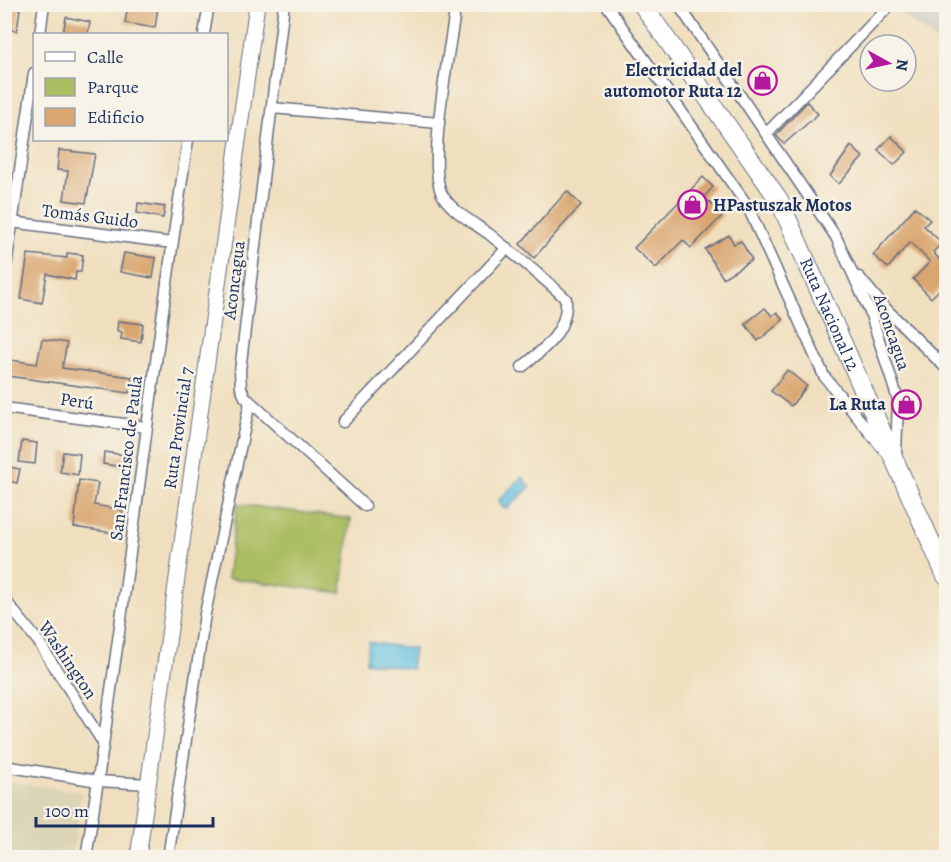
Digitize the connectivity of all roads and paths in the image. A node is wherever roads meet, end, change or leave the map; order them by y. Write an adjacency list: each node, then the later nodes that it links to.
1 (44, 4): 11 (street)
2 (208, 4): 12 (street)
3 (257, 4): 37 (main road, Ruta Provincial 7)
4 (284, 4): 15 (street, Aconcagua)
5 (606, 4): 30 (street)
6 (637, 4): 13 (highway, Ruta Nacional 12)
7 (642, 4): 13 (highway, Ruta Nacional 12)
8 (678, 4): 17 (street, Aconcagua)
9 (891, 4): 17 (street)
10 (454, 18): 16 (street)
11 (40, 33)
12 (204, 33)
13 (688, 69): 30 (highway, Ruta Nacional 12)
14 (33, 79): 19 (street)
15 (272, 108): 16 (street); 26 (street, Aconcagua)
16 (439, 123): 21 (street)
17 (767, 133): 22 (street, Aconcagua)
18 (188, 141): 20 (street, San Francisco de Paula)
19 (9, 222): 20 (street, Tomás Guido); 23 (street)
20 (172, 243): 29 (street, San Francisco de Paula)
21 (507, 248): 24 (street); 28 (street)
22 (849, 265): 25 (street); 30 (street, Aconcagua)
23 (4, 280)
24 (522, 367)
25 (946, 368)
26 (250, 402): 31 (street, Aconcagua); 40 (street)
27 (4, 408): 29 (street, Perú)
28 (343, 422)
29 (146, 427): 34 (street, San Francisco de Paula)
30 (895, 464): 32 (highway, Ruta Nacional 12)
31 (365, 506)
32 (946, 576)
33 (4, 599): 34 (street, Washington)
34 (102, 741): 36 (street, San Francisco de Paula)
35 (4, 766): 36 (street)
36 (98, 781): 37 (street); 38 (street, San Francisco de Paula)
37 (148, 784): 39 (main road, Ruta Provincial 7)
38 (86, 858)
39 (138, 858)
40 (168, 858)

